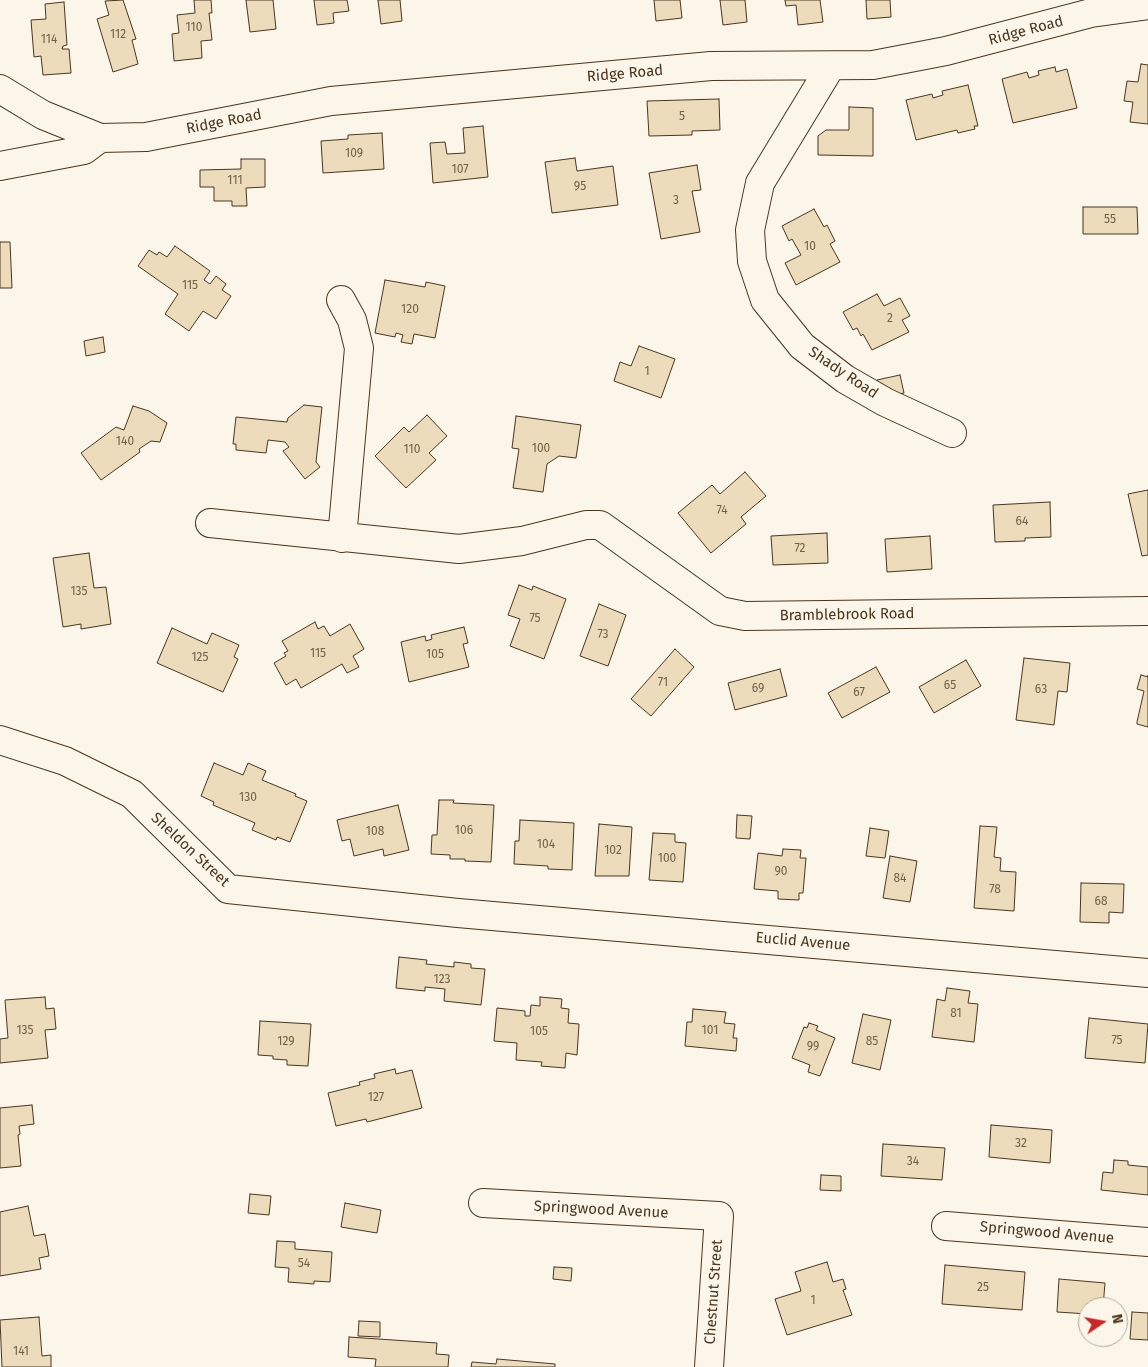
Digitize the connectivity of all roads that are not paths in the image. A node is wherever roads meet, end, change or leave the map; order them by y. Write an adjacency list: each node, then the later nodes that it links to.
1 (1148, 4): 2 (street, Ridge Road)
2 (831, 66): 4 (street, Ridge Road); 7 (street, Shady Road)
3 (0, 89): 4 (street)
4 (100, 138): 5 (street)
5 (0, 166)
6 (342, 300): 9 (street)
7 (952, 433)
8 (210, 524): 9 (street, Bramblebrook Road)
9 (342, 538): 10 (street, Bramblebrook Road)
10 (1148, 611)
11 (0, 740): 12 (street, Sheldon Street)
12 (458, 913): 13 (street, Euclid Avenue)
13 (1148, 973)
14 (482, 1203): 15 (street, Springwood Avenue)
15 (719, 1216): 18 (street, Chestnut Street)
16 (946, 1226): 17 (street, Springwood Avenue)
17 (1148, 1242)
18 (709, 1367)

